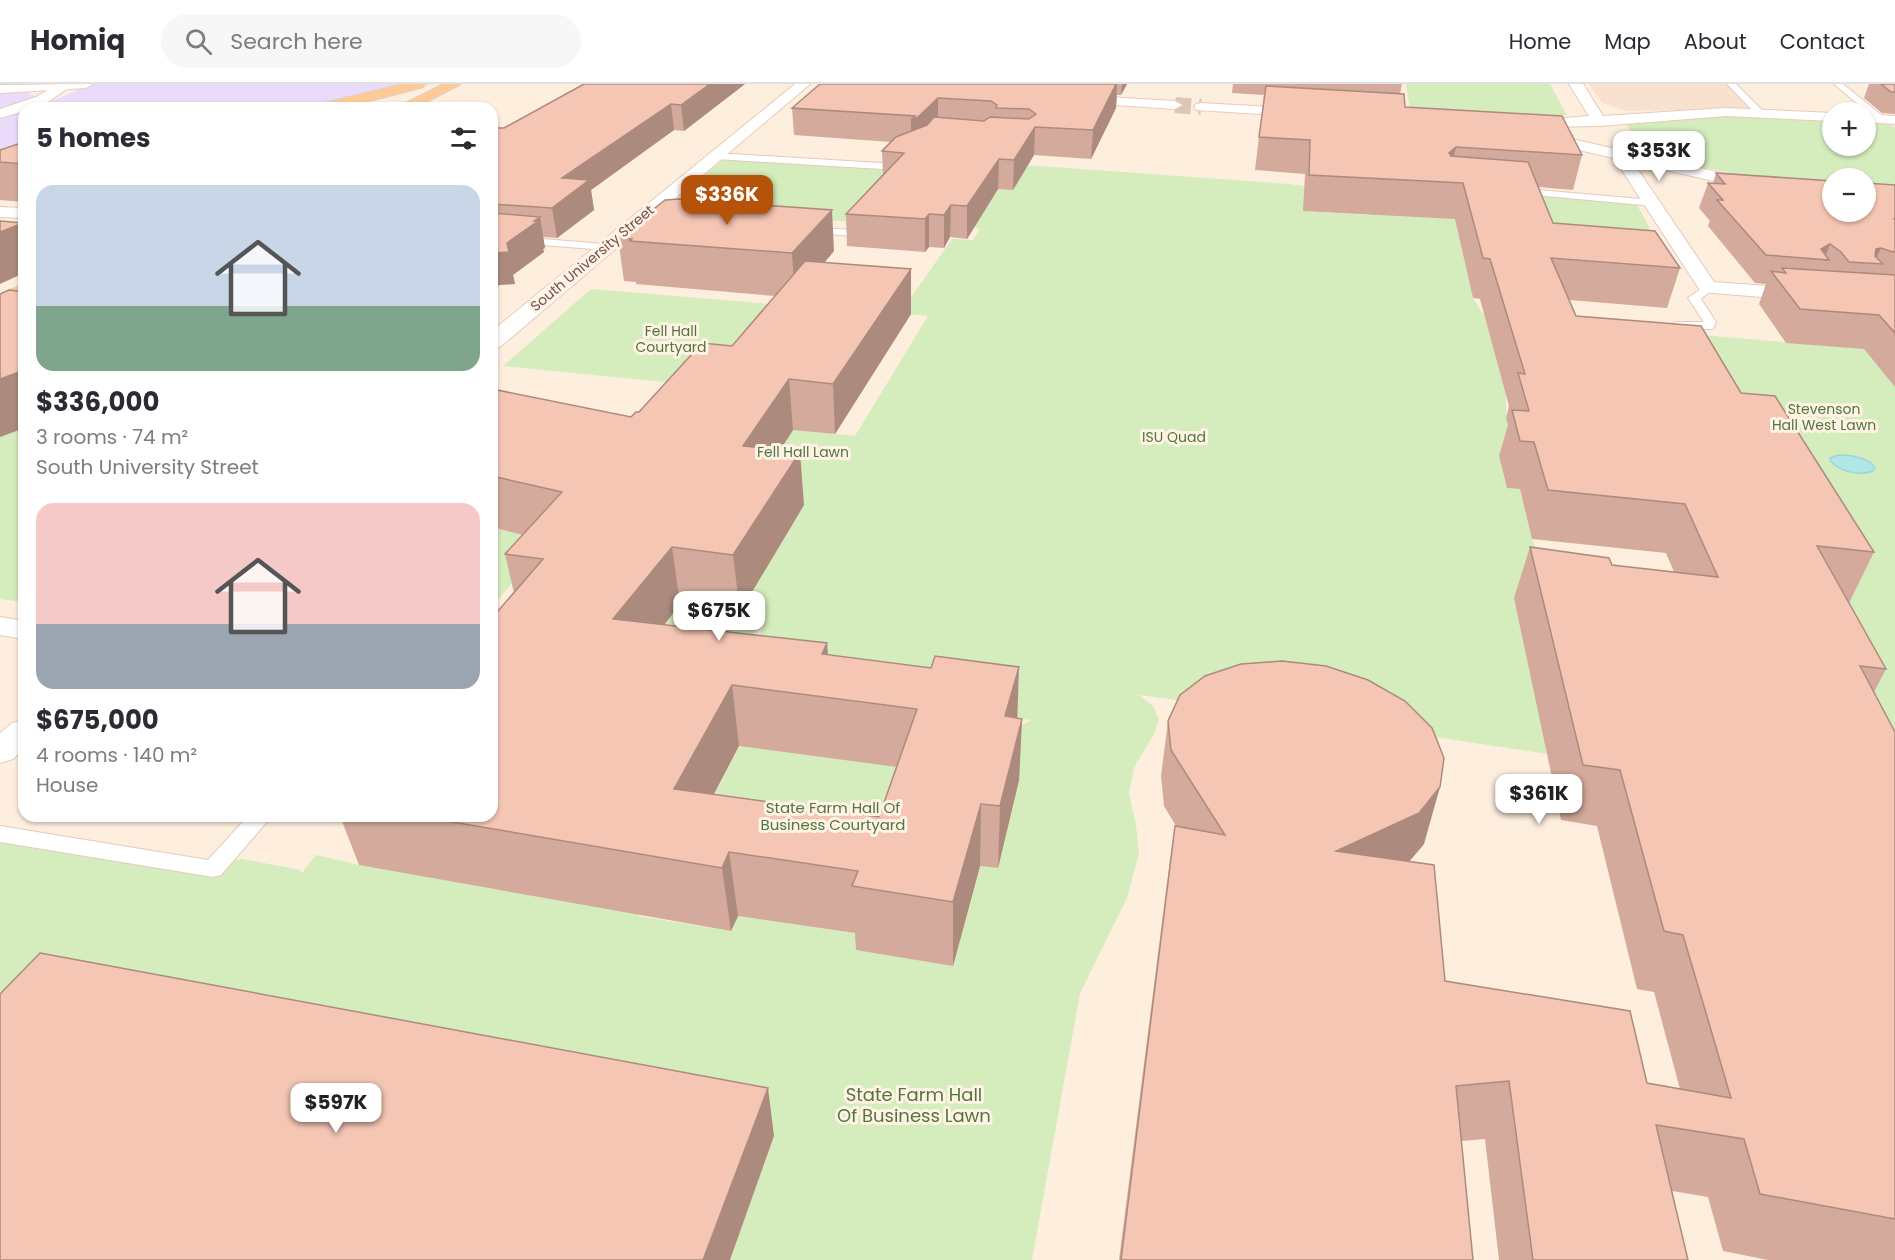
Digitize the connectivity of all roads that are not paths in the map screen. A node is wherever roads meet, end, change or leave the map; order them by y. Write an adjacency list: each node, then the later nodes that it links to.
1 (86, 84): 8 (street)
2 (418, 84): 12 (main road)
3 (454, 84): 13 (main road)
4 (803, 84): 25 (street, South University Street)
5 (1576, 84): 22 (street)
6 (1731, 84): 17 (lane)
7 (1838, 84): 21 (lane)
8 (66, 86): 9 (street); 11 (street)
9 (0, 89)
10 (1058, 98): 14 (street)
11 (35, 102)
12 (349, 102)
13 (416, 102)
14 (1175, 105)
15 (1201, 107): 19 (street)
16 (18, 108): 18 (street)
17 (1760, 113): 20 (street); 22 (street)
18 (0, 114)
19 (1324, 114)
20 (1822, 116)
21 (1881, 119)
22 (1599, 122): 24 (street)
23 (913, 153): 25 (lane)
24 (1620, 155): 27 (street); 28 (street)
25 (715, 156): 34 (street, South University Street)
26 (1501, 190): 28 (lane)
27 (1822, 191)
28 (1653, 203): 35 (street)
29 (0, 212): 30 (street)
30 (18, 213)
31 (796, 229): 32 (lane)
32 (852, 233)
33 (498, 238): 34 (lane)
34 (605, 246): 40 (street, South University Street)
35 (1708, 288): 37 (street); 39 (lane)
36 (18, 293): 38 (main road)
37 (1888, 297)
38 (0, 302)
39 (1659, 324)
40 (498, 332)
41 (0, 626): 42 (street)
42 (18, 629)
43 (18, 736): 44 (street)
44 (0, 751)
45 (256, 822): 46 (lane)
46 (0, 834)

